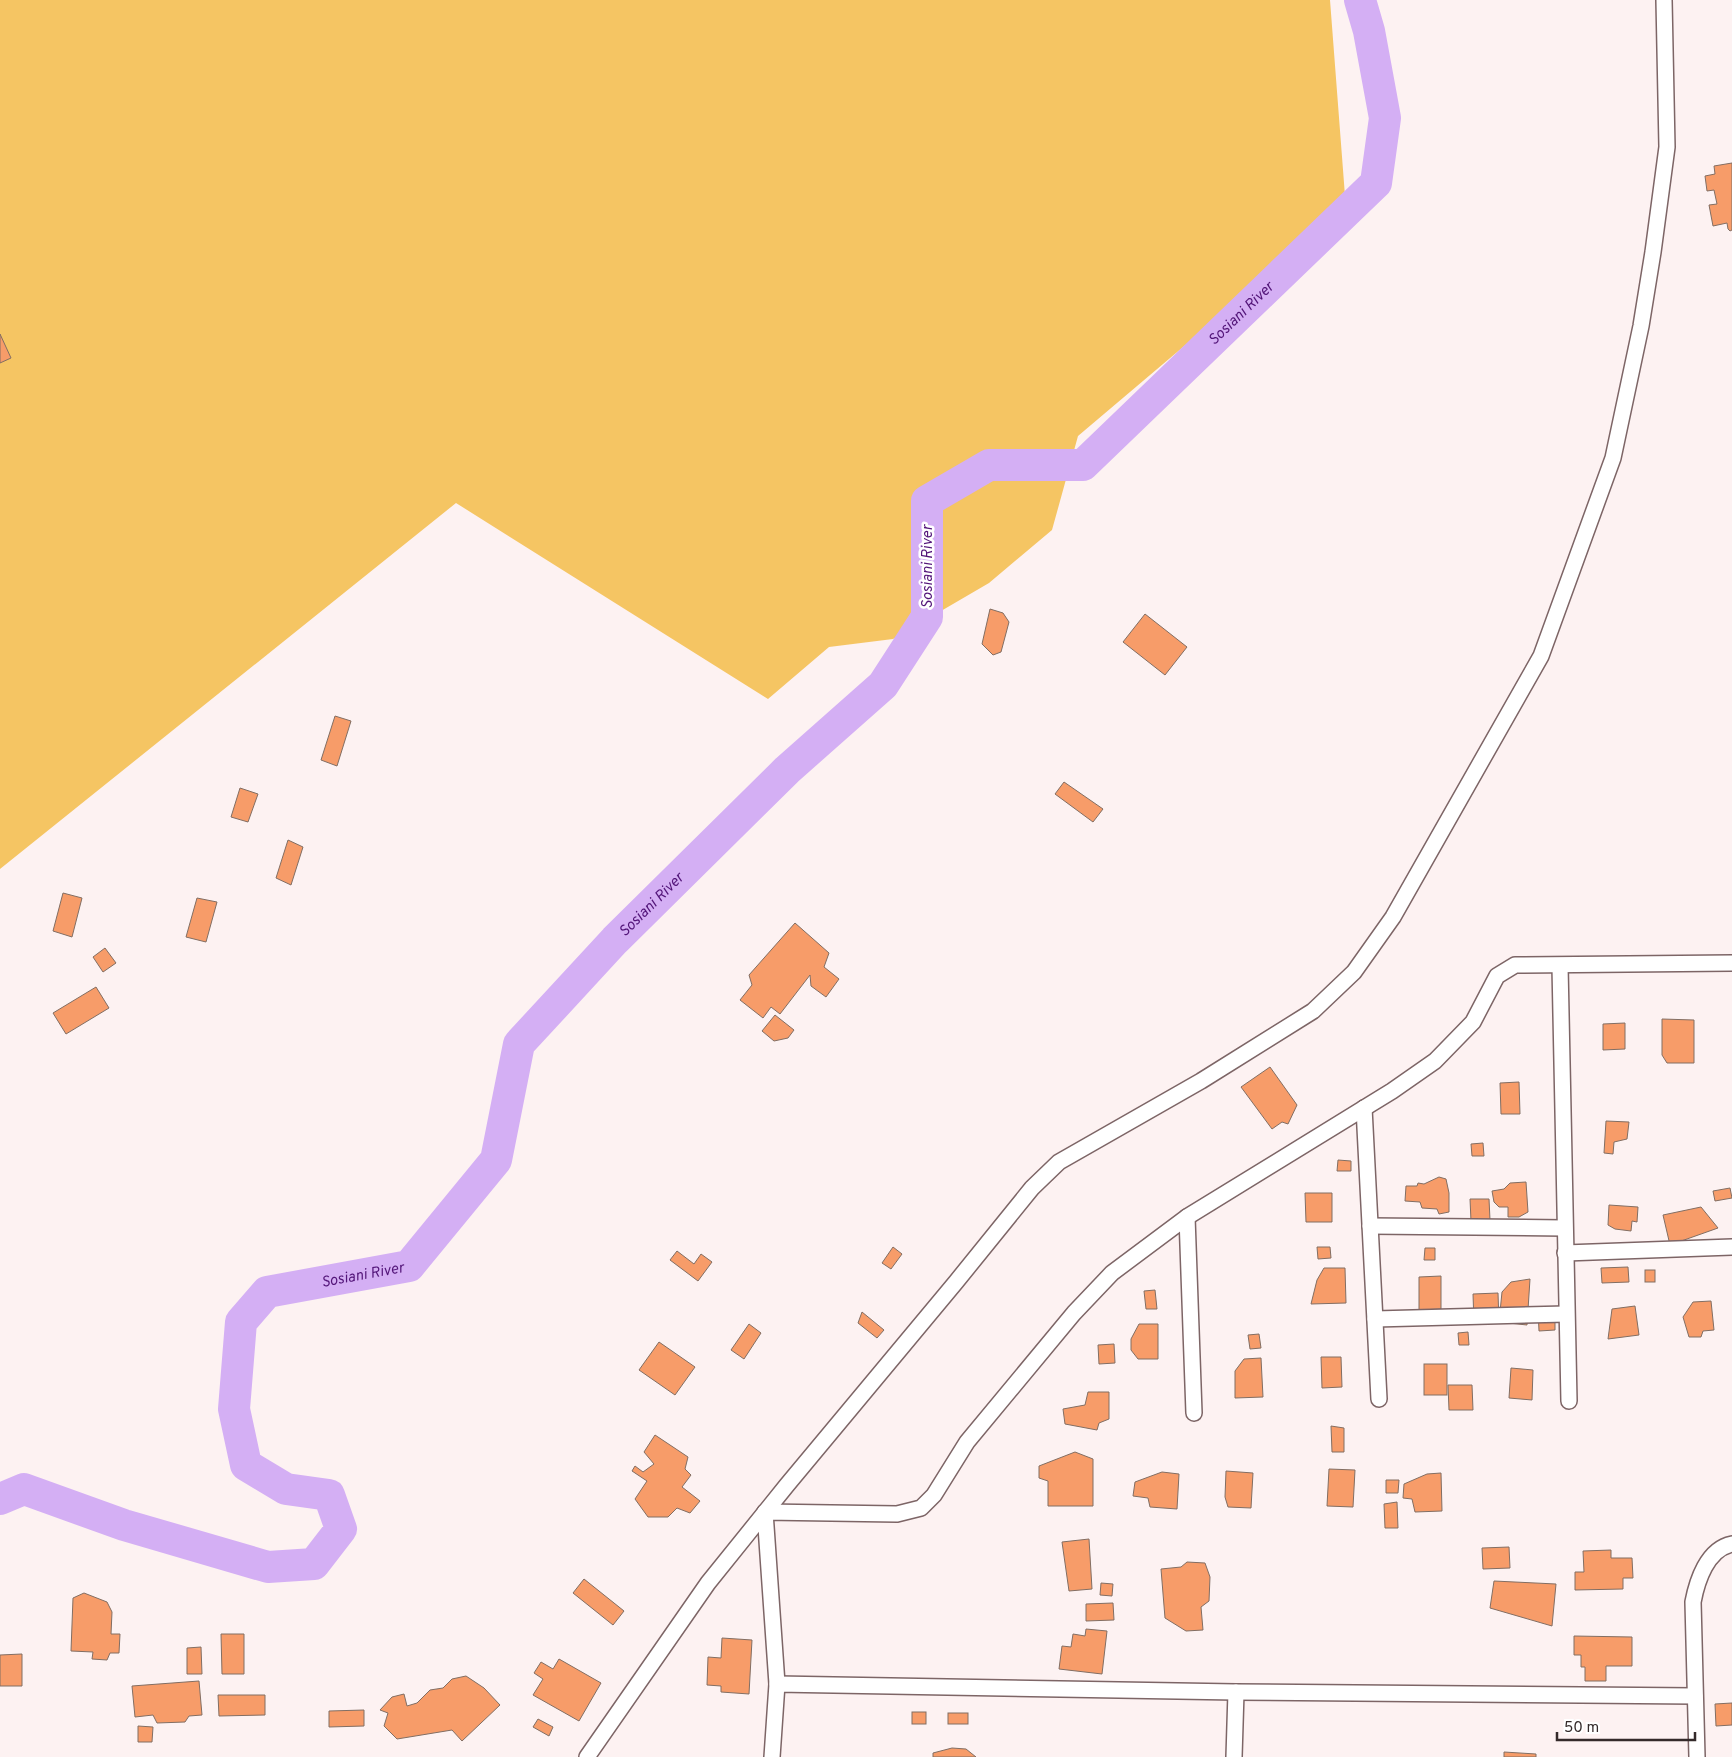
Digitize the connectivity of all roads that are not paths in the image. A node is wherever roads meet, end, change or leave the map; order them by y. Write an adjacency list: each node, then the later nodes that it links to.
1 (1664, 0): 15 (street)
2 (1732, 963): 3 (street)
3 (1560, 966): 4 (street); 7 (street)
4 (1364, 1108): 5 (street); 6 (street)
5 (1187, 1217): 14 (street); 15 (street)
6 (1370, 1226): 7 (street); 11 (street)
7 (1564, 1228): 9 (street)
8 (1732, 1247): 9 (street)
9 (1565, 1254): 10 (street)
10 (1566, 1314): 11 (street); 13 (street)
11 (1375, 1319): 12 (street)
12 (1379, 1399)
13 (1569, 1401)
14 (1194, 1413)
15 (765, 1512): 17 (street); 20 (street)
16 (1732, 1544): 19 (street)
17 (776, 1684): 18 (street); 21 (street)
18 (1236, 1692): 19 (street); 22 (street)
19 (1695, 1696): 23 (street)
20 (587, 1757)
21 (772, 1757)
22 (1234, 1757)
23 (1696, 1757)

